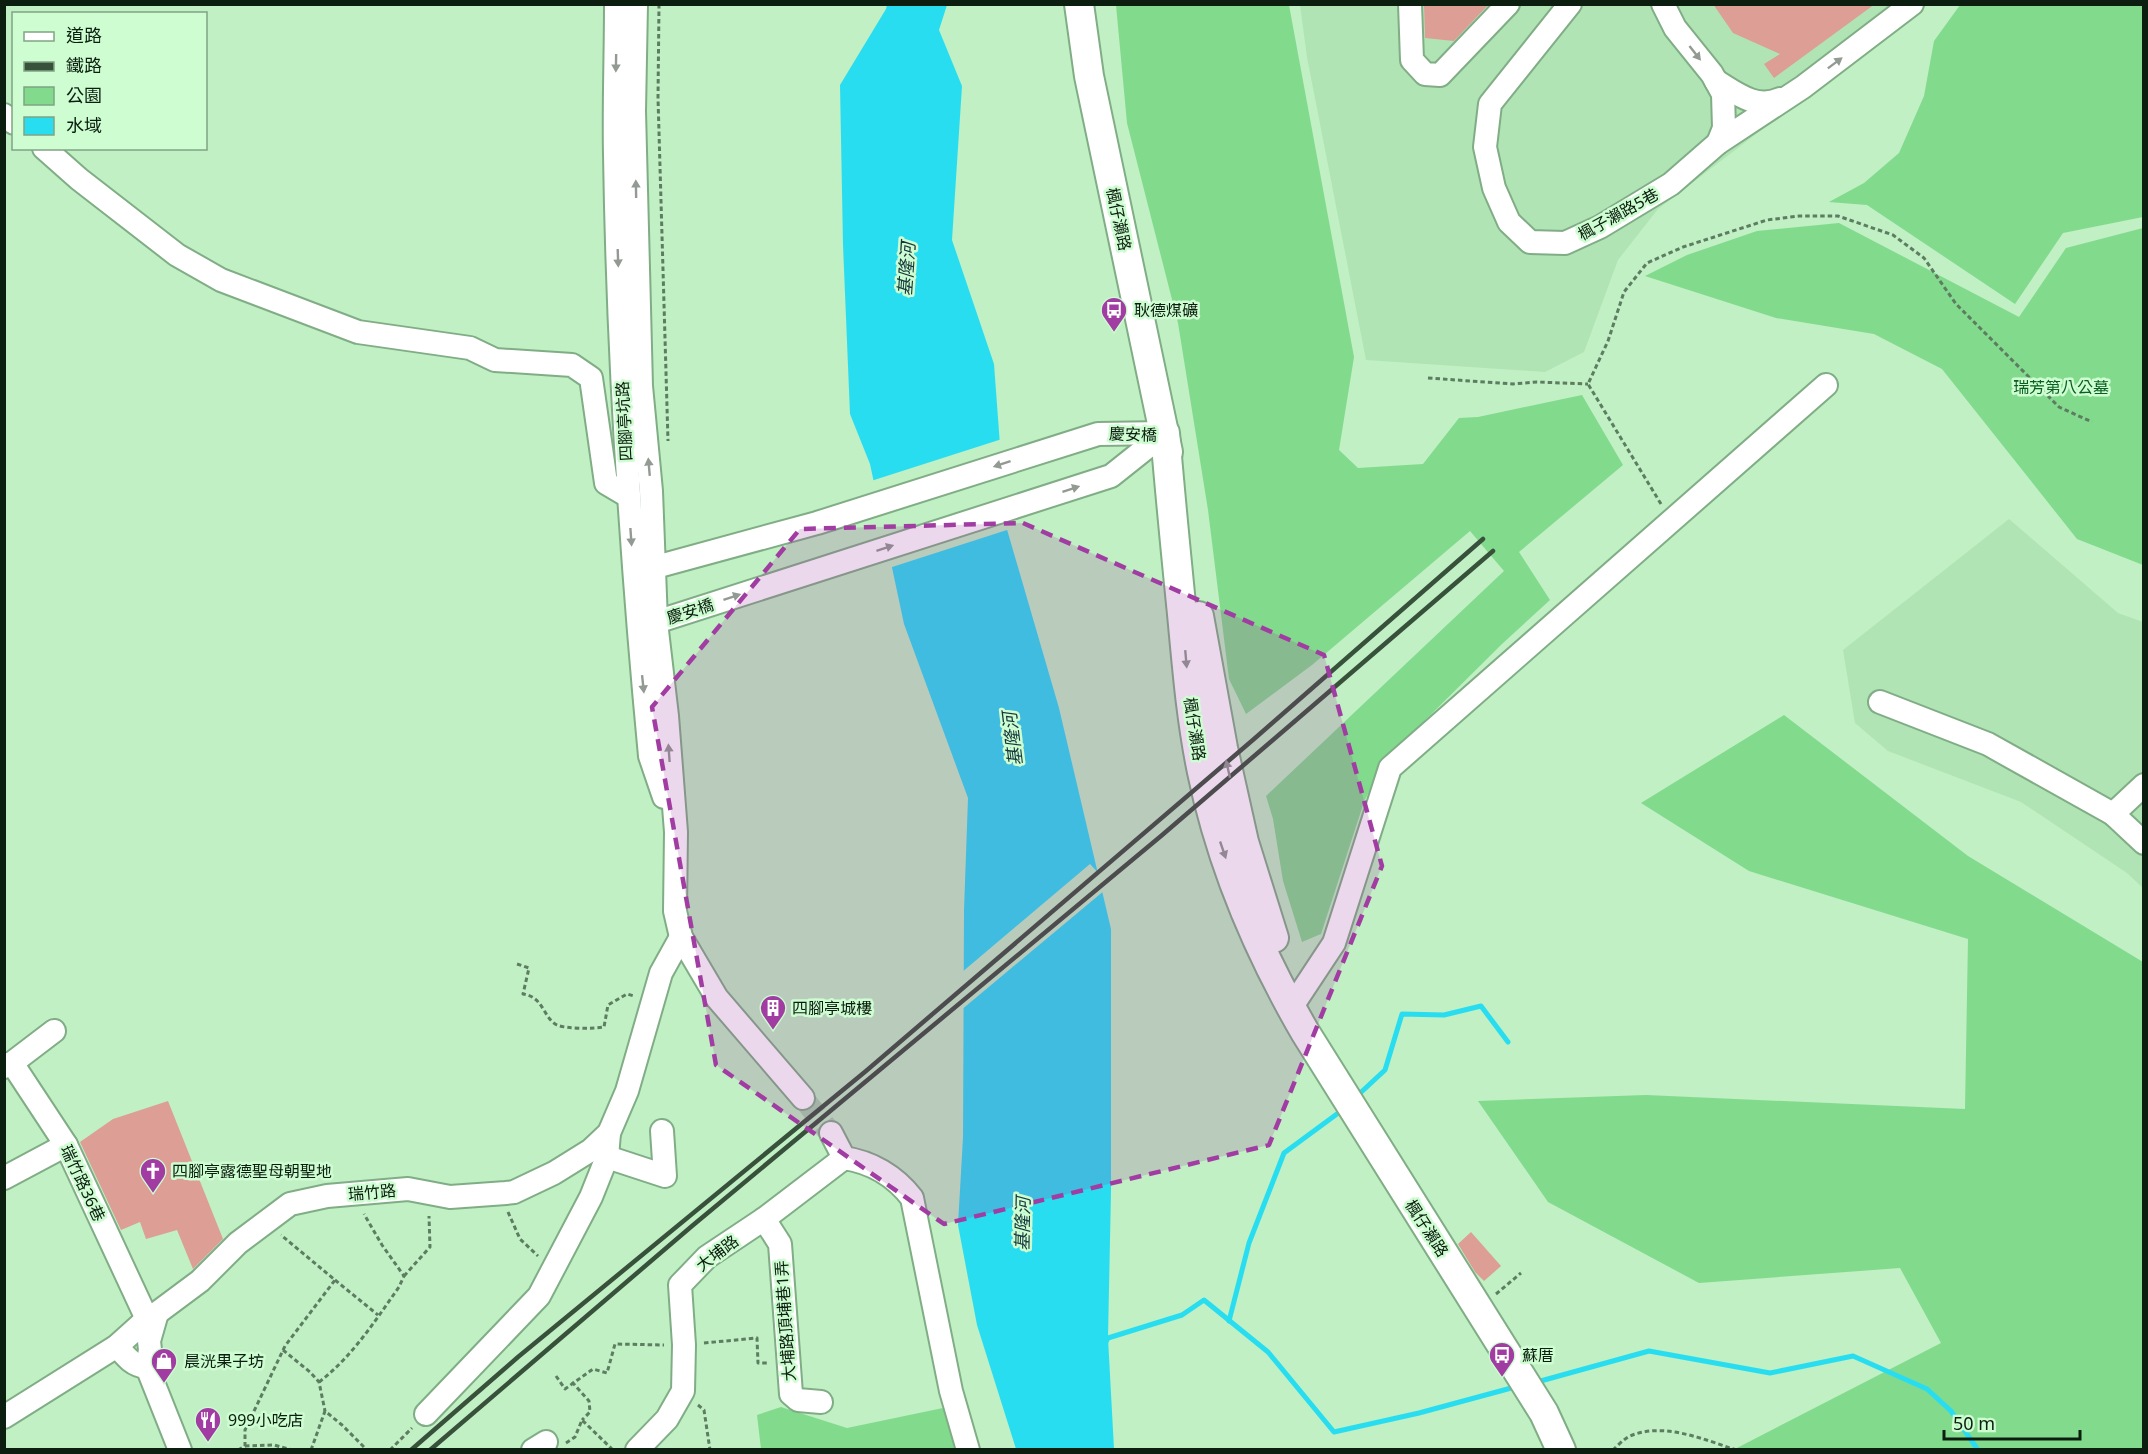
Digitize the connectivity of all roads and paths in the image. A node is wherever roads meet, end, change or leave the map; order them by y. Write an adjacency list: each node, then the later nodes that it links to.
1 (616, 4): 20 (street, 四腳亭坑路, one-way to 20)
2 (636, 4): 22 (street, 四腳亭坑路, one-way to 2)
3 (659, 4): 19 (path)
4 (1079, 4): 18 (main road, 楓仔瀨路)
5 (1410, 4): 6 (street)
6 (1508, 4)
7 (1570, 4): 12 (street, 楓子瀨路5巷)
8 (1663, 4): 10 (street, one-way to 10)
9 (1912, 4): 11 (street, one-way to 9)
10 (1716, 81): 11 (street); 12 (street)
11 (1803, 87): 12 (street, 楓子瀨路5巷)
12 (1718, 143)
13 (46, 150): 20 (street)
14 (1428, 378): 15 (path)
15 (1588, 384): 17 (path); 21 (path)
16 (1826, 385): 21 (street)
17 (2092, 422)
18 (1165, 433): 22 (street, 慶安橋, one-way to 22); 23 (street, 慶安橋, one-way to 18); 30 (main road, 楓仔瀨路)
19 (668, 444)
20 (628, 496): 22 (street, 四腳亭坑路, one-way to 22)
21 (1671, 521): 30 (street)
22 (643, 571): 23 (street, 四腳亭坑路)
23 (647, 624): 28 (street, 四腳亭坑路)
24 (1880, 702): 26 (street)
25 (2144, 785): 26 (street)
26 (2113, 814): 27 (street)
27 (2144, 843)
28 (681, 937): 31 (street, 瑞竹路); 34 (street)
29 (517, 964): 31 (path)
30 (1291, 1008): 51 (main road, 楓仔瀨路)
31 (650, 1012): 36 (street, 瑞竹路)
32 (54, 1031): 33 (street)
33 (8, 1065): 38 (street, 瑞竹路36巷)
34 (803, 1098)
35 (662, 1131): 39 (street)
36 (609, 1133): 39 (street, 瑞竹路); 42 (street, 瑞竹路)
37 (831, 1133): 40 (street)
38 (66, 1145): 41 (street); 52 (street, 瑞竹路36巷)
39 (607, 1157): 47 (street, 瑞竹路)
40 (844, 1158): 45 (street, 大埔路); 79 (street)
41 (4, 1178)
42 (506, 1193): 43 (street, 瑞竹路); 47 (path)
43 (352, 1194): 46 (street, 瑞竹路); 49 (path)
44 (429, 1216): 49 (path)
45 (764, 1220): 54 (street, 大埔路); 57 (street, 大埔路頂埔巷1弄)
46 (265, 1222): 50 (path); 52 (street, 瑞竹路)
47 (555, 1264): 65 (street, 瑞竹路)
48 (1521, 1273): 51 (path)
49 (404, 1276): 53 (path)
50 (335, 1280): 53 (path); 56 (path)
51 (1478, 1308): 80 (main road, 楓仔瀨路)
52 (152, 1316): 55 (street, 瑞竹路); 58 (street)
53 (379, 1316): 60 (path)
54 (684, 1344): 57 (path); 61 (path); 62 (street, 大埔路)
55 (117, 1346): 58 (street); 66 (street, 瑞竹路)
56 (283, 1350): 60 (path); 68 (path)
57 (789, 1363): 63 (street, 大埔路頂埔巷1弄)
58 (147, 1367): 70 (street)
59 (555, 1376): 61 (path)
60 (319, 1382): 64 (path)
61 (572, 1382): 67 (path)
62 (683, 1392): 77 (street, 大埔路); 78 (path)
63 (821, 1402)
64 (325, 1411): 73 (path); 74 (path)
65 (426, 1414): 75 (path)
66 (4, 1417)
67 (582, 1420): 69 (path); 76 (path)
68 (245, 1446): 71 (path); 72 (path)
69 (546, 1447)
70 (180, 1449)
71 (238, 1449)
72 (292, 1449)
73 (311, 1449)
74 (367, 1449)
75 (390, 1449)
76 (613, 1449)
77 (637, 1449)
78 (710, 1449)
79 (968, 1449)
80 (1561, 1449)
81 (1613, 1449): 82 (path)
82 (1736, 1449)

